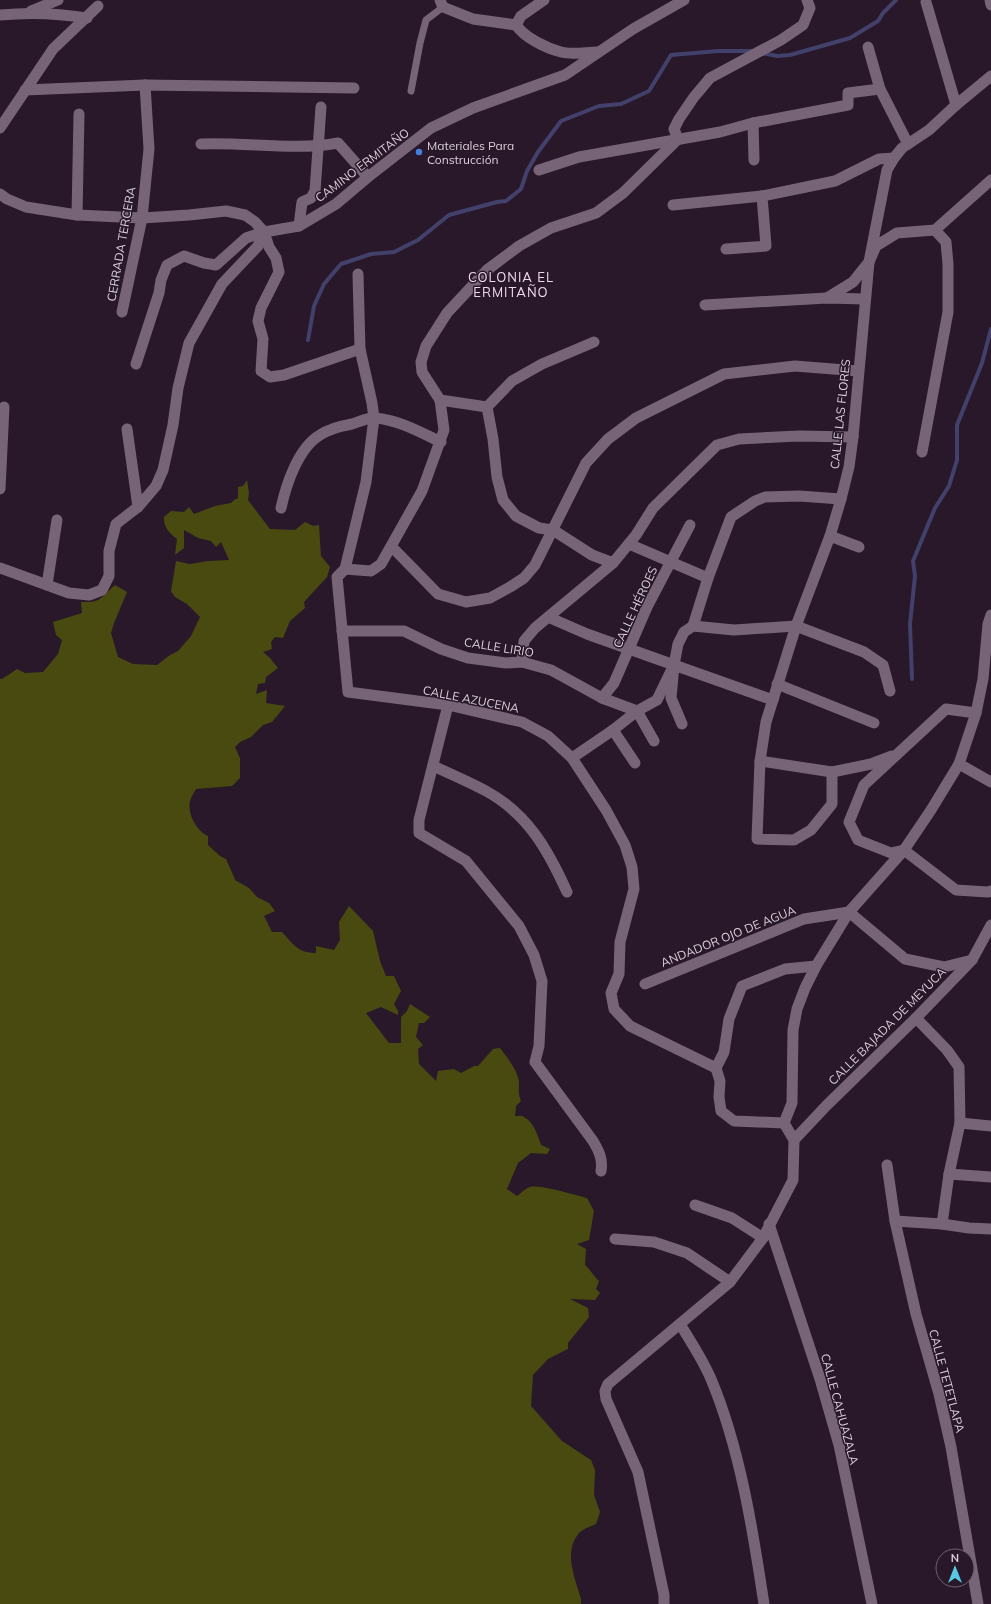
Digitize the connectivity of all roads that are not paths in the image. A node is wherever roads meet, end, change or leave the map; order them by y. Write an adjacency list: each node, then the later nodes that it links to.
1 (58, 0): 10 (street)
2 (544, 0): 13 (street)
3 (684, 0): 15 (street, CAMINO ERMITAÑO)
4 (807, 0): 27 (street)
5 (990, 0): 8 (street)
6 (926, 2): 22 (street)
7 (442, 3): 13 (street); 21 (lane)
8 (991, 5)
9 (98, 6): 12 (street)
10 (27, 13): 11 (street); 12 (street)
11 (0, 15)
12 (86, 18): 20 (street)
13 (516, 25): 15 (street)
14 (868, 47): 19 (street)
15 (598, 52): 34 (street, CAMINO ERMITAÑO)
16 (991, 76): 22 (street, CALLE LAS FLORES)
17 (145, 86): 18 (street); 20 (street); 40 (street, CERRADA TERCERA)
18 (354, 88)
19 (880, 89): 25 (street); 29 (street)
20 (25, 90): 26 (street)
21 (411, 92)
22 (956, 105): 29 (street, CALLE LAS FLORES)
23 (321, 107): 30 (street)
24 (79, 114): 39 (street)
25 (753, 123): 27 (street); 32 (street)
26 (0, 128)
27 (678, 139): 33 (street); 55 (street)
28 (201, 144): 30 (street)
29 (908, 144): 31 (street, CALLE LAS FLORES)
30 (319, 147): 34 (street); 41 (street)
31 (894, 158): 37 (street); 45 (street, CALLE LAS FLORES)
32 (754, 160)
33 (539, 170)
34 (368, 177): 41 (street, CAMINO ERMITAÑO)
35 (991, 180): 42 (street)
36 (0, 194): 39 (street)
37 (762, 196): 38 (street); 44 (street)
38 (673, 205)
39 (77, 215): 40 (street)
40 (142, 218): 43 (street); 50 (street, CERRADA TERCERA)
41 (299, 226): 43 (street, CAMINO ERMITAÑO)
42 (935, 230): 45 (street); 63 (street)
43 (264, 232): 52 (street); 53 (street, CAMINO ERMITAÑO); 66 (street)
44 (726, 249)
45 (869, 262): 47 (street); 48 (street, CALLE LAS FLORES)
46 (358, 274): 52 (street)
47 (827, 298): 48 (street); 49 (street)
48 (865, 299): 54 (street, CALLE LAS FLORES)
49 (705, 305)
50 (122, 312)
51 (594, 342): 57 (street)
52 (360, 349): 58 (street)
53 (136, 364)
54 (858, 371): 61 (street, CALLE LAS FLORES); 70 (street)
55 (440, 400): 57 (street); 62 (street)
56 (4, 407): 60 (street)
57 (487, 407): 70 (street)
58 (374, 418): 62 (street); 67 (street); 78 (street)
59 (127, 429): 66 (street)
60 (1, 433): 64 (street)
61 (853, 437): 65 (street, CALLE LAS FLORES); 72 (street)
62 (441, 442): 73 (street)
63 (922, 452)
64 (0, 489)
65 (841, 499): 71 (street, CALLE LAS FLORES); 79 (street)
66 (138, 507): 80 (street)
67 (281, 508)
68 (57, 520): 80 (street)
69 (690, 525): 75 (street, CALLE HÉROES)
70 (553, 530): 73 (street); 76 (street)
71 (830, 536): 74 (street); 84 (street, CALLE LAS FLORES)
72 (629, 544): 75 (street); 76 (street)
73 (392, 547): 78 (street)
74 (859, 547)
75 (670, 562): 79 (street); 86 (street, CALLE HÉROES)
76 (613, 563): 82 (street)
77 (0, 568): 80 (street)
78 (345, 569): 85 (street)
79 (708, 578): 83 (street)
80 (47, 584)
81 (991, 615): 89 (street)
82 (548, 617): 86 (street); 87 (street)
83 (692, 626): 84 (street); 88 (street)
84 (796, 626): 90 (street, CALLE LAS FLORES); 91 (street)
85 (342, 631): 87 (street, CALLE LIRIO); 94 (street, CALLE AZUCENA)
86 (629, 649): 88 (street); 92 (street, CALLE HÉROES)
87 (522, 662): 92 (street, CALLE LIRIO)
88 (674, 665): 93 (street); 95 (street); 97 (street)
89 (987, 681): 96 (street)
90 (777, 684): 93 (street, CALLE LAS FLORES); 98 (street)
91 (890, 690)
92 (602, 698): 95 (street, CALLE LIRIO)
93 (773, 700): 103 (street, CALLE LAS FLORES)
94 (448, 705): 102 (street, CALLE AZUCENA); 106 (street)
95 (637, 711): 99 (street); 100 (street)
96 (976, 713): 101 (street); 105 (street)
97 (682, 724)
98 (874, 724)
99 (613, 730): 102 (street); 104 (street)
100 (654, 741)
101 (898, 754): 107 (street); 109 (street)
102 (572, 758): 118 (street, CALLE AZUCENA)
103 (760, 761): 107 (street); 107 (street, CALLE LAS FLORES)
104 (635, 762)
105 (959, 764): 108 (street); 109 (street)
106 (433, 766): 111 (street); 124 (street)
107 (832, 772)
108 (991, 782)
109 (904, 850): 110 (street); 112 (street)
110 (991, 890)
111 (567, 892)
112 (849, 912): 114 (street); 115 (street); 116 (street, ANDADOR OJO DE AGUA)
113 (991, 925): 114 (street, CALLE BAJADA DE MEYUCA)
114 (972, 960): 117 (street, CALLE BAJADA DE MEYUCA)
115 (816, 966): 118 (street); 119 (street)
116 (645, 984)
117 (916, 1018): 120 (street); 122 (street, CALLE BAJADA DE MEYUCA)
118 (716, 1068): 119 (street)
119 (784, 1123): 122 (street)
120 (960, 1123): 121 (street); 125 (street)
121 (991, 1126)
122 (794, 1140): 129 (street)
123 (888, 1165): 128 (street, CALLE TETETLAPA)
124 (601, 1171)
125 (949, 1174): 126 (street); 130 (street)
126 (991, 1177)
127 (695, 1205): 133 (street)
128 (895, 1221): 130 (street); 139 (street, CALLE TETETLAPA)
129 (769, 1224): 133 (street); 138 (street, CALLE CAHUAZALA)
130 (942, 1224): 131 (street)
131 (991, 1229)
132 (615, 1238): 134 (street)
133 (763, 1238): 134 (street)
134 (730, 1282): 135 (street)
135 (680, 1324): 136 (street); 137 (street)
136 (664, 1604)
137 (764, 1604)
138 (872, 1604)
139 (978, 1604)

